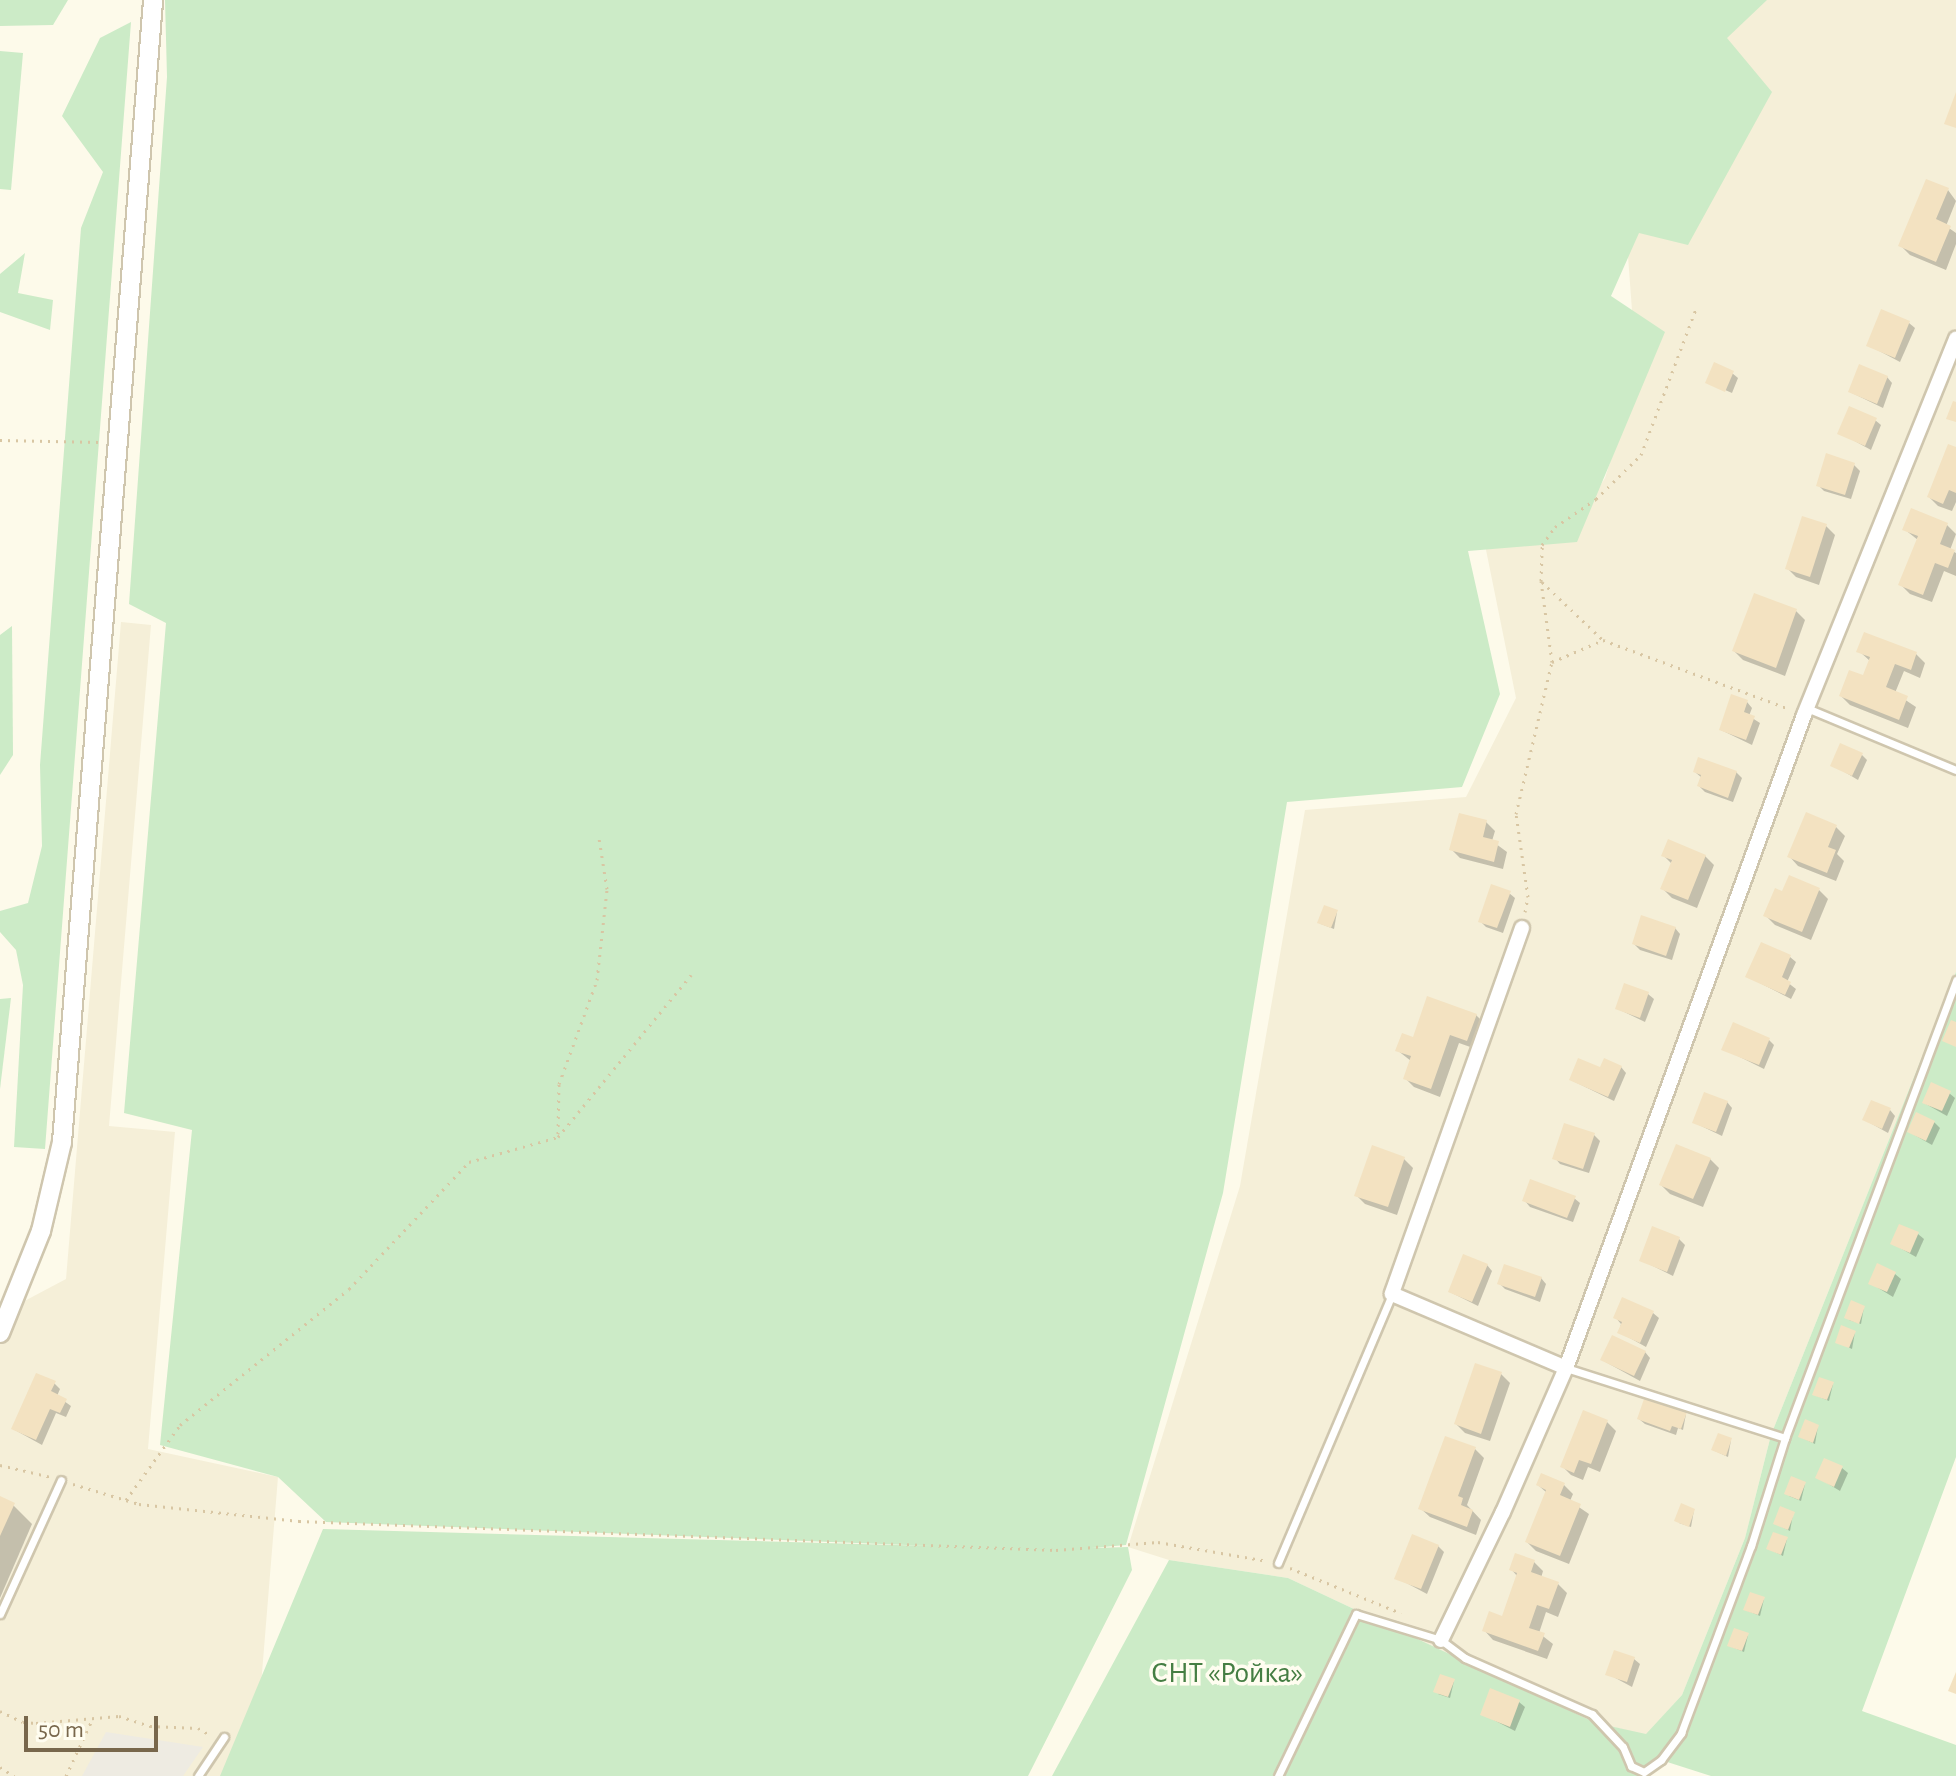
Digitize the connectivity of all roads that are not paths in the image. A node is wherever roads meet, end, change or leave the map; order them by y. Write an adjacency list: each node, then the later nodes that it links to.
1 (153, 0): 8 (street)
2 (1956, 339): 3 (street)
3 (1806, 711): 4 (lane); 9 (street)
4 (1956, 770)
5 (1522, 928): 7 (street)
6 (1956, 980): 10 (lane)
7 (1392, 1294): 9 (street); 12 (lane)
8 (2, 1328)
9 (1566, 1368): 10 (lane); 14 (street)
10 (1785, 1438): 14 (lane)
11 (61, 1480): 13 (lane)
12 (1278, 1563)
13 (0, 1614)
14 (1441, 1640): 17 (lane)
15 (222, 1740): 16 (lane)
16 (198, 1776)
17 (1278, 1776)

